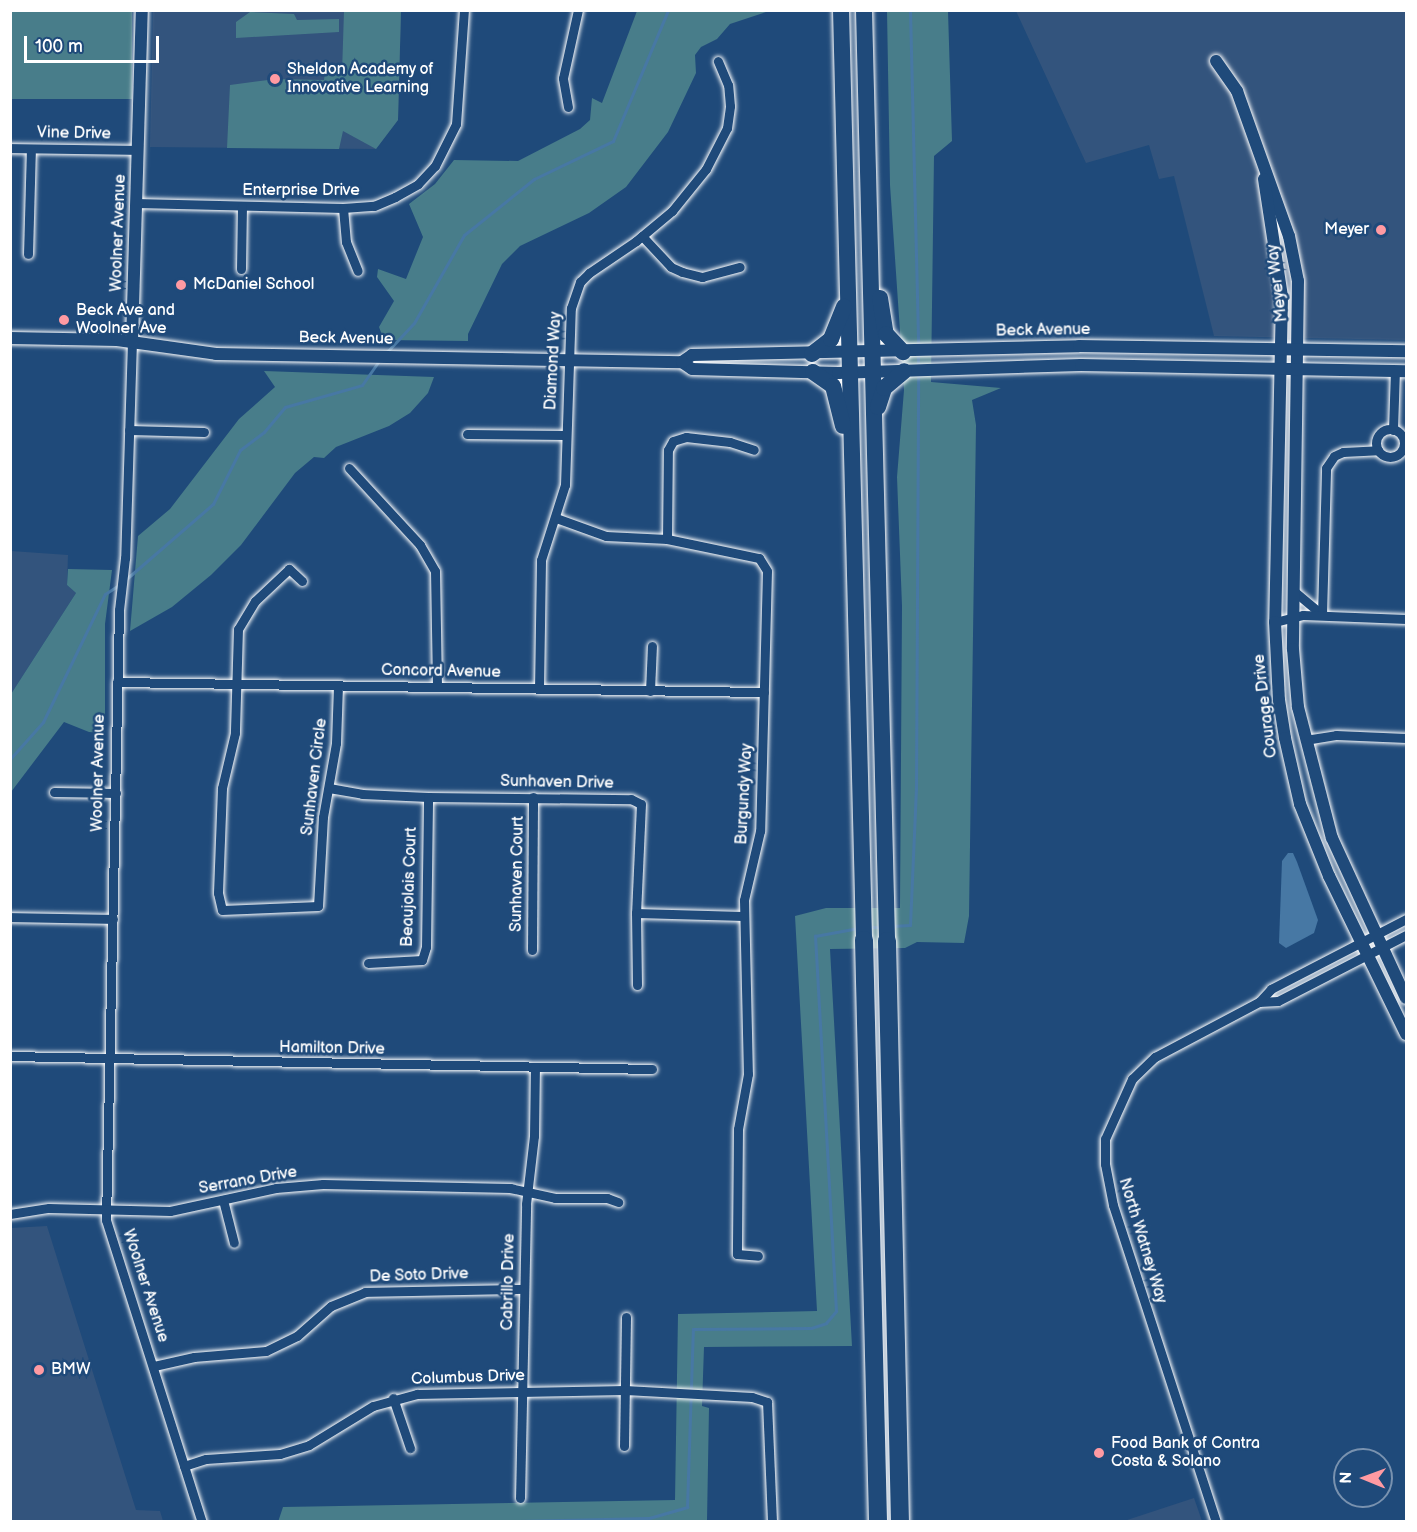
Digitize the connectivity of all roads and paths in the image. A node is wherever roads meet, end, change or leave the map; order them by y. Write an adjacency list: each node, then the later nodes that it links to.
1 (142, 10): 11 (street, Woolner Avenue)
2 (464, 10): 15 (street, Enterprise Drive)
3 (578, 10): 8 (street)
4 (842, 10): 22 (highway)
5 (864, 10): 16 (highway)
6 (718, 61): 17 (street, Diamond Way)
7 (1216, 61): 12 (street, Meyer Way)
8 (568, 107)
9 (10, 148): 10 (street, Vine Drive)
10 (31, 148): 11 (street, Vine Drive); 18 (street)
11 (138, 150): 13 (street, Woolner Avenue)
12 (1262, 163): 25 (street, Meyer Way); 26 (street, Meyer Way)
13 (136, 203): 14 (street, Enterprise Drive); 24 (street, Woolner Avenue)
14 (242, 206): 15 (street, Enterprise Drive); 20 (street)
15 (343, 208): 21 (street)
16 (868, 225): 28 (highway); 30 (highway)
17 (642, 236): 19 (street); 32 (street, Diamond Way)
18 (28, 254)
19 (740, 267)
20 (241, 269)
21 (358, 271)
22 (849, 287): 29 (highway); 31 (highway)
23 (10, 338): 24 (street, Beck Avenue)
24 (132, 341): 32 (street, Beck Avenue); 42 (street, Woolner Avenue)
25 (1281, 349): 26 (street, Beck Avenue); 28 (street, Beck Avenue); 34 (street, Courage Drive)
26 (1299, 349): 27 (street, Beck Avenue); 35 (street, Meyer Way)
27 (1407, 351)
28 (903, 352): 30 (street, Beck Avenue)
29 (850, 353): 30 (street, Beck Avenue); 31 (street, Beck Avenue); 40 (highway)
30 (872, 353): 39 (highway)
31 (812, 354): 33 (street, Beck Avenue)
32 (567, 359): 33 (street, Beck Avenue); 46 (street, Diamond Way)
33 (682, 362): 38 (street, Beck Avenue)
34 (1280, 369): 35 (street, Beck Avenue); 36 (street, Beck Avenue); 58 (street, Courage Drive)
35 (1297, 369): 37 (street, Beck Avenue); 54 (street, Courage Drive)
36 (904, 371): 39 (street, Beck Avenue); 41 (highway)
37 (1401, 371): 43 (street)
38 (813, 372): 40 (street, Beck Avenue); 51 (highway)
39 (873, 372): 40 (street, Beck Avenue); 41 (highway)
40 (850, 373): 51 (highway)
41 (874, 420): 82 (highway)
42 (129, 430): 44 (street); 60 (street, Woolner Avenue)
43 (1393, 430): 48 (street); 48 (street)
44 (204, 432)
45 (466, 434): 46 (street)
46 (565, 435): 50 (street, Diamond Way)
47 (754, 450): 52 (street)
48 (1378, 450): 55 (street)
49 (349, 468): 63 (street)
50 (556, 518): 52 (street, Burgundy Way); 64 (street, Diamond Way)
51 (852, 525): 81 (highway)
52 (667, 539): 66 (street, Burgundy Way)
53 (302, 581): 61 (street)
54 (1295, 592): 55 (street); 56 (street, Courage Drive)
55 (1322, 615): 56 (street); 57 (street)
56 (1293, 617): 58 (street); 68 (street, Courage Drive)
57 (1407, 619)
58 (1275, 622): 83 (street, Courage Drive)
59 (652, 646): 65 (street)
60 (117, 682): 61 (street, Concord Avenue); 71 (street, Woolner Avenue)
61 (234, 683): 62 (street, Concord Avenue); 69 (street, Sunhaven Circle)
62 (338, 686): 63 (street, Concord Avenue); 69 (street, Sunhaven Circle)
63 (437, 687): 64 (street, Concord Avenue)
64 (539, 689): 65 (street, Concord Avenue)
65 (650, 691): 66 (street, Concord Avenue)
66 (764, 692): 75 (street, Burgundy Way)
67 (1407, 738): 68 (street)
68 (1305, 740): 79 (street, Courage Drive)
69 (328, 788): 72 (street, Sunhaven Drive)
70 (54, 792): 71 (street)
71 (116, 793): 77 (street, Woolner Avenue)
72 (428, 796): 73 (street, Sunhaven Drive); 87 (street, Beaujolais Court)
73 (533, 797): 74 (street, Sunhaven Drive); 85 (street, Sunhaven Court)
74 (636, 913): 75 (street); 88 (street)
75 (744, 916): 102 (street, Burgundy Way)
76 (10, 917): 77 (street)
77 (113, 919): 93 (street, Woolner Avenue)
78 (1407, 919): 79 (street, North Watney Way)
79 (1376, 934): 83 (street, North Watney Way); 84 (street, Courage Drive)
80 (1407, 935): 84 (street, North Watney Way)
81 (864, 940): 115 (highway)
82 (887, 941): 116 (highway)
83 (1361, 942): 86 (street, Courage Drive); 90 (street, North Watney Way)
84 (1382, 948): 86 (street, North Watney Way); 89 (street, Courage Drive)
85 (532, 950)
86 (1367, 956): 90 (street, North Watney Way); 91 (street, Courage Drive)
87 (368, 963)
88 (637, 985)
89 (1407, 998)
90 (1259, 1002): 117 (street, North Watney Way)
91 (1407, 1034)
92 (10, 1056): 93 (street, Hamilton Drive)
93 (110, 1061): 94 (street, Hamilton Drive); 99 (street, Woolner Avenue)
94 (535, 1067): 95 (street, Hamilton Drive); 96 (street, Cabrillo Drive)
95 (652, 1069)
96 (527, 1192): 97 (street, Serrano Drive); 98 (street, Serrano Drive); 103 (street, Cabrillo Drive)
97 (223, 1200): 99 (street, Serrano Drive); 101 (street)
98 (618, 1202)
99 (106, 1210): 100 (street, Serrano Drive); 105 (street, Woolner Avenue)
100 (10, 1214)
101 (234, 1243)
102 (758, 1256)
103 (524, 1288): 105 (street, De Soto Drive); 107 (street, Cabrillo Drive)
104 (626, 1317): 106 (street)
105 (154, 1366): 111 (street, Woolner Avenue)
106 (626, 1390): 107 (street, Columbus Drive); 109 (street); 114 (street, Columbus Drive)
107 (523, 1391): 108 (street, Columbus Drive); 112 (street, Cabrillo Drive)
108 (393, 1398): 110 (street); 111 (street, Columbus Drive)
109 (624, 1446)
110 (410, 1448)
111 (184, 1466): 113 (street, Woolner Avenue)
112 (520, 1498)
113 (202, 1521)
114 (772, 1521)
115 (878, 1521)
116 (900, 1521)
117 (1216, 1521)

